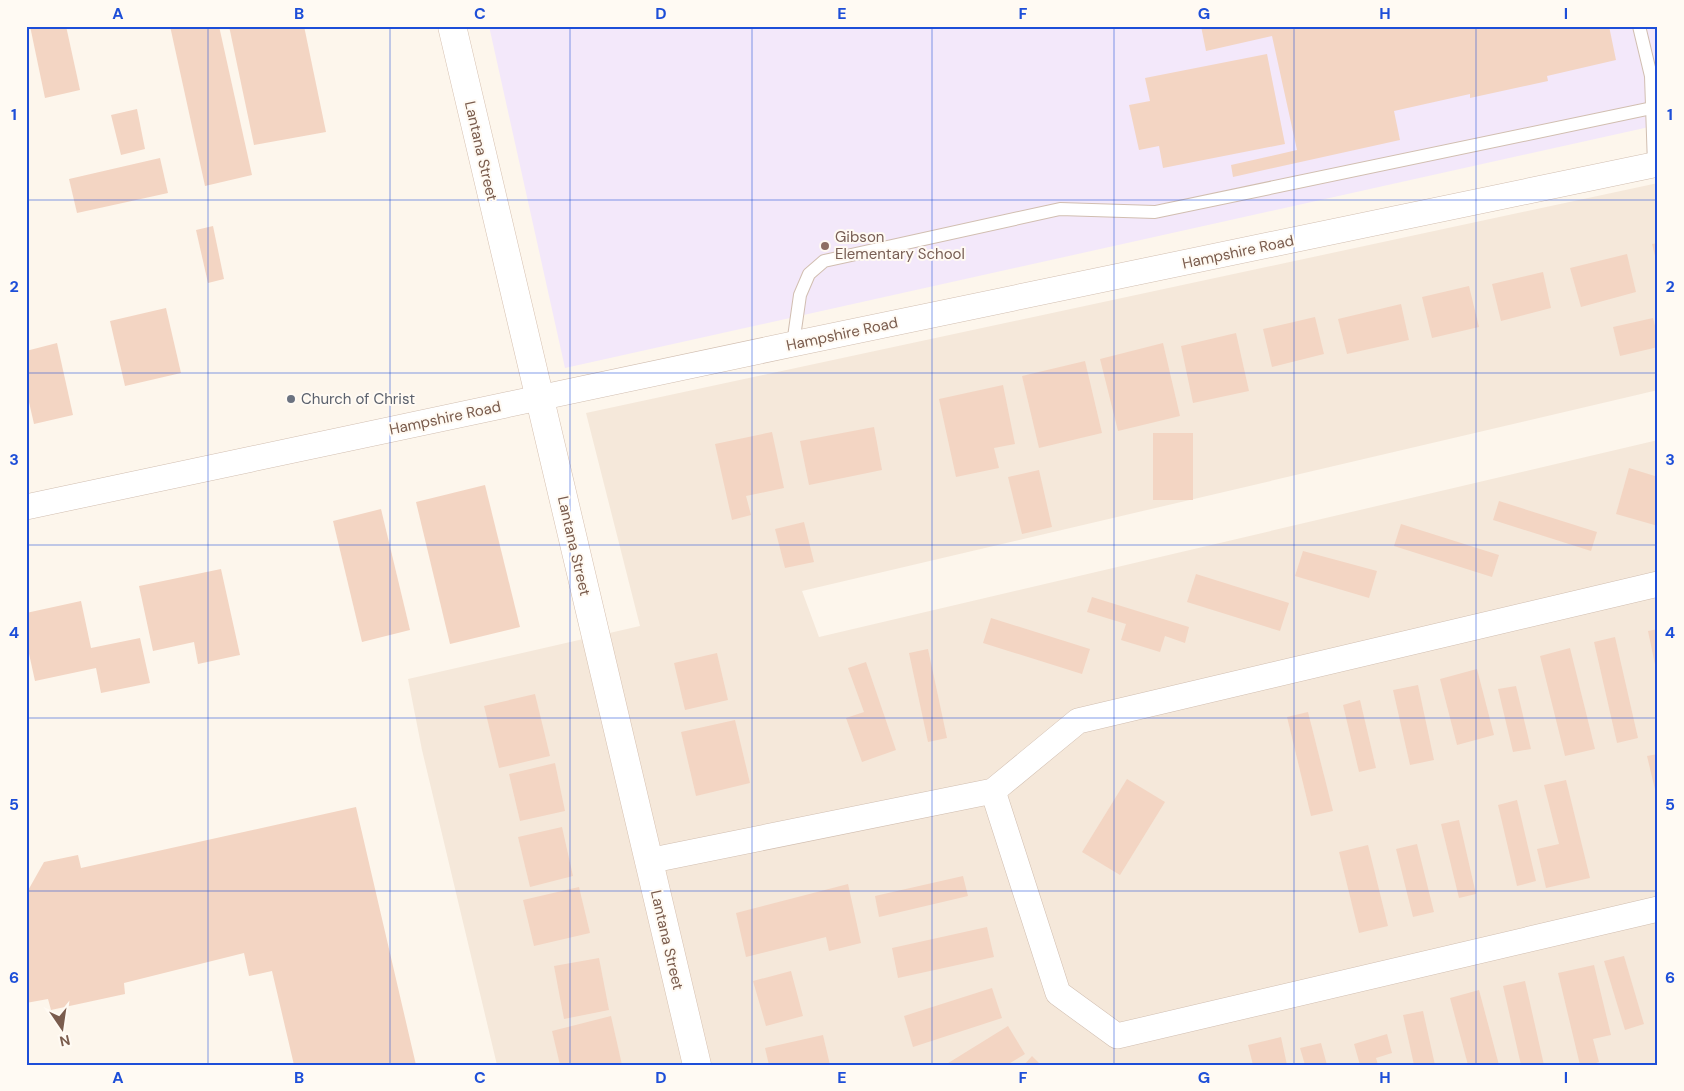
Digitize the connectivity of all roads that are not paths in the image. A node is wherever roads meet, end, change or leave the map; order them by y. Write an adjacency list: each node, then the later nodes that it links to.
1 (452, 26): 6 (street, Lantana Street)
2 (1639, 26): 3 (lane)
3 (1652, 108): 4 (lane); 5 (lane)
4 (1656, 165): 5 (street, Hampshire Road)
5 (793, 344): 6 (street, Hampshire Road)
6 (539, 398): 7 (street, Hampshire Road); 10 (street, Lantana Street)
7 (26, 507)
8 (1658, 584): 9 (street)
9 (993, 791): 10 (street); 11 (street)
10 (648, 861): 12 (street, Lantana Street)
11 (1658, 909)
12 (697, 1065)

